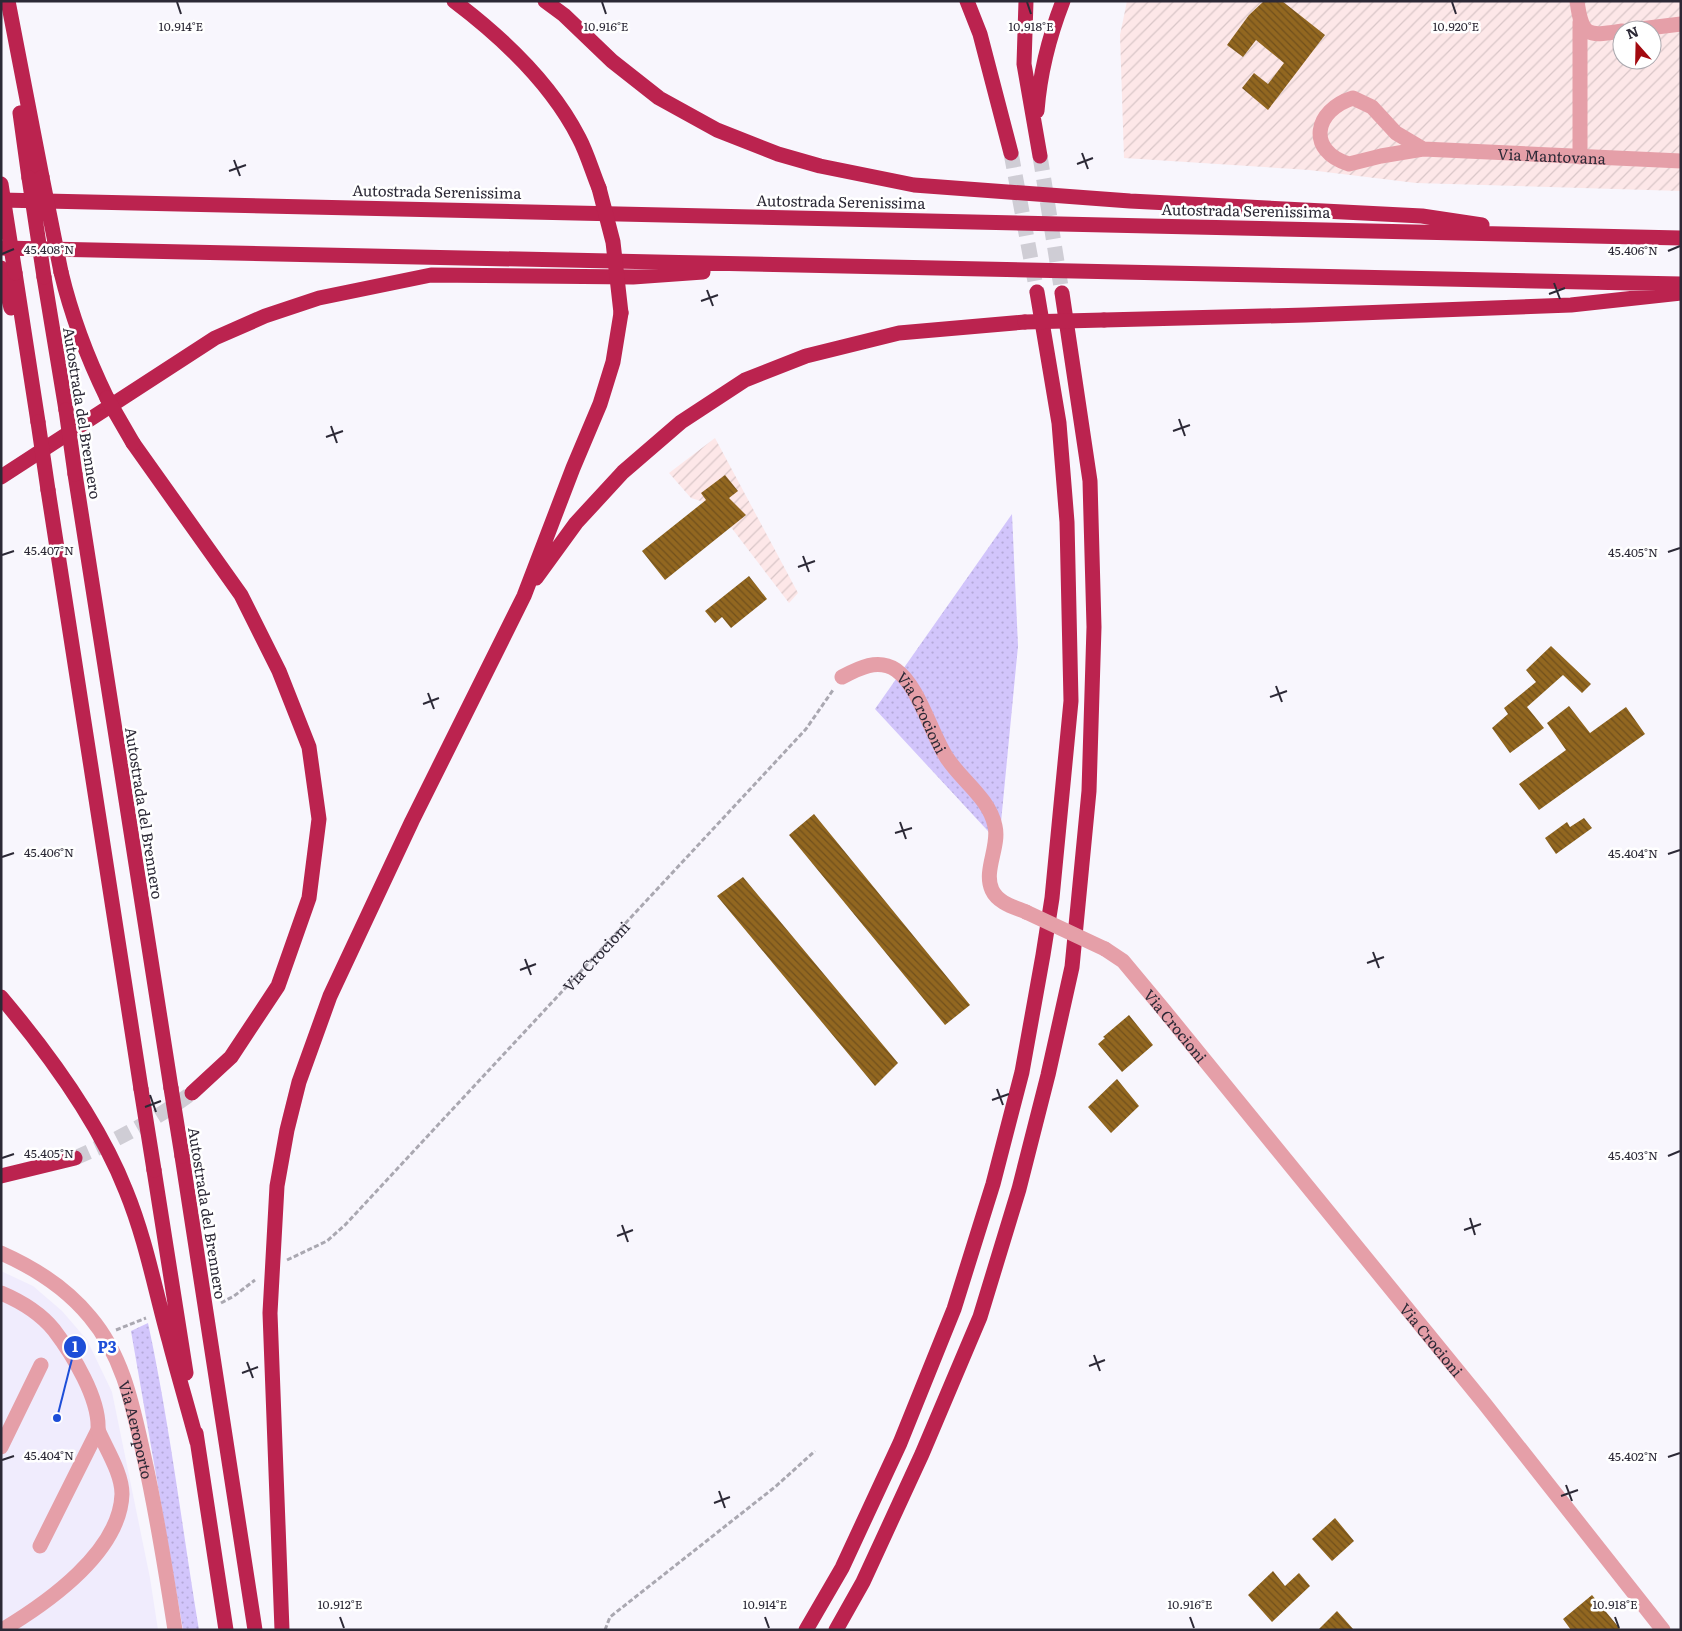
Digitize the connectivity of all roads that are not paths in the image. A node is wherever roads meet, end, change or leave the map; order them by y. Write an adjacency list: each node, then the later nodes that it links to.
1 (4, 1): 13 (highway, Autostrada del Brennero)
2 (8, 1): 13 (highway)
3 (454, 1): 35 (highway, bridge)
4 (545, 1): 10 (highway)
5 (554, 1): 10 (highway)
6 (967, 1): 18 (highway)
7 (1026, 1): 16 (highway)
8 (1063, 1): 16 (highway)
9 (1577, 1): 11 (street)
10 (564, 16): 25 (highway)
11 (1580, 22): 15 (street); 20 (street)
12 (1681, 24): 14 (street)
13 (10, 26): 22 (highway, Autostrada del Brennero)
14 (1662, 26)
15 (1612, 32)
16 (1036, 132): 19 (highway)
17 (1423, 149): 17 (street, Via Mantovana); 20 (street, Via Mantovana)
18 (1011, 153)
19 (1040, 156)
20 (1580, 157): 21 (street, Via Mantovana)
21 (1681, 161)
22 (36, 177): 38 (highway, bridge); 51 (highway, Autostrada del Brennero, bridge)
23 (1, 184): 29 (highway, bridge)
24 (1, 200): 25 (highway, Autostrada Serenissima)
25 (1547, 235): 26 (highway, Autostrada Serenissima)
26 (1681, 238)
27 (1, 248): 28 (highway)
28 (803, 265): 30 (highway); 34 (highway)
29 (7, 275): 45 (highway, bridge)
30 (1681, 284)
31 (1037, 292): 53 (highway)
32 (1062, 293): 54 (highway)
33 (1681, 293): 35 (highway, bridge)
34 (1, 477)
35 (524, 596): 52 (highway)
36 (842, 677): 55 (street, Via Crocioni, bridge)
37 (1, 998): 45 (highway)
38 (192, 1093)
39 (75, 1158): 40 (highway)
40 (1, 1176)
41 (1, 1253): 49 (street, Via Aeroporto)
42 (1, 1293): 44 (street)
43 (41, 1365): 46 (street)
44 (98, 1430): 47 (street); 48 (street)
45 (197, 1442): 50 (highway)
46 (1, 1447)
47 (40, 1546)
48 (2, 1630)
49 (175, 1630)
50 (226, 1630)
51 (255, 1630)
52 (282, 1630)
53 (806, 1630)
54 (836, 1630)
55 (1663, 1630)

